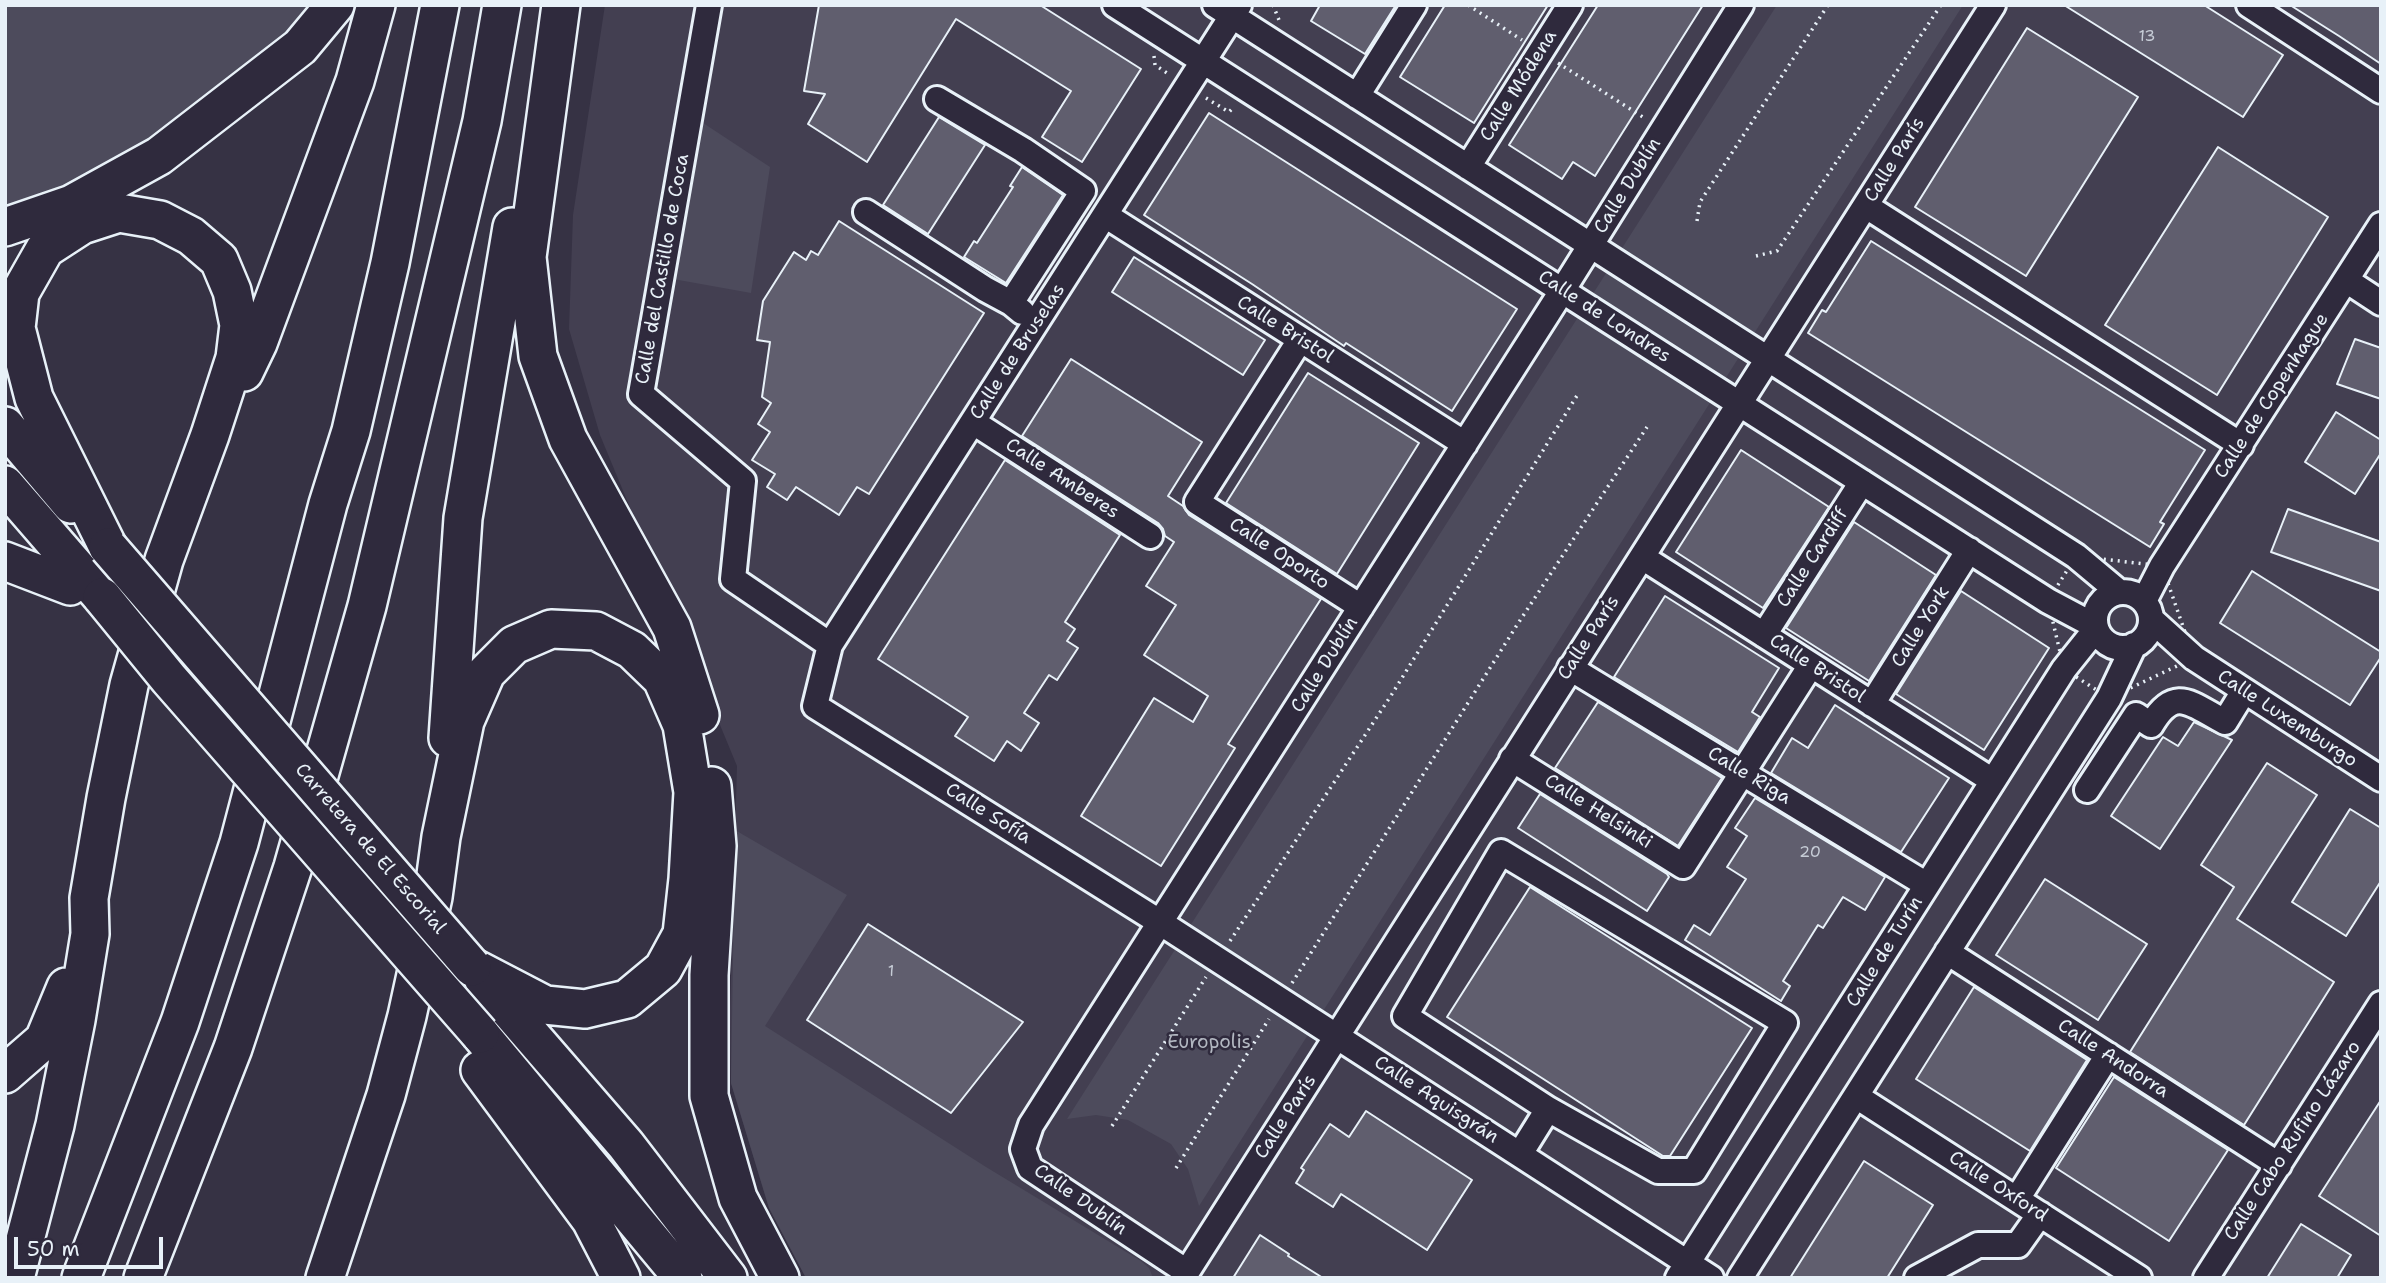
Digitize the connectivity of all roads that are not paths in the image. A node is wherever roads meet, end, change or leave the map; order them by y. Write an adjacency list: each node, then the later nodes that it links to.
1 (335, 5): 27 (highway)
2 (376, 5): 39 (highway)
3 (417, 5): 44 (highway)
4 (440, 5): 44 (highway)
5 (502, 5): 18 (highway)
6 (508, 5): 18 (highway)
7 (553, 5): 69 (highway)
8 (561, 5): 99 (highway)
9 (709, 5): 56 (street, Calle del Castillo de Coca)
10 (1115, 5): 17 (street, Calle de Londres)
11 (1414, 5): 20 (street)
12 (1570, 5): 22 (street, Calle Módena)
13 (1741, 5): 28 (street, Calle Dublín)
14 (1993, 5): 23 (street, Calle París)
15 (2249, 5): 19 (street)
16 (1228, 9): 17 (street, Calle de Bruselas); 20 (street)
17 (1203, 61): 25 (street, Calle de Bruselas); 30 (street, Calle de Londres)
18 (492, 65): 92 (highway)
19 (2381, 91)
20 (1356, 96): 22 (street)
21 (937, 99): 31 (street)
22 (1468, 167): 28 (street)
23 (1866, 206): 35 (street, Calle París); 41 (street)
24 (866, 212): 31 (street)
25 (1105, 215): 33 (street, Calle de Bruselas); 34 (street, Calle Bristol)
26 (2381, 225): 29 (street, Calle de Copenhague)
27 (5, 227)
28 (1590, 246): 30 (street, Calle Dublín); 35 (street)
29 (2346, 280): 32 (street); 41 (street, Calle de Copenhague)
30 (1562, 291): 36 (street, Calle de Londres); 40 (street, Calle Dublín)
31 (1011, 303): 33 (street)
32 (2381, 303)
33 (1035, 324): 37 (street, Calle de Bruselas)
34 (1300, 340): 40 (street, Calle Bristol); 53 (street, Calle Oporto)
35 (1768, 360): 36 (street, Calle París); 52 (street)
36 (1740, 404): 42 (street, Calle de Londres); 49 (street, Calle París)
37 (973, 422): 46 (street, Calle Amberes); 56 (street, Calle de Bruselas)
38 (5, 426): 47 (highway, Carretera de El Escorial)
39 (210, 435): 47 (highway); 71 (highway)
40 (1465, 444): 53 (street, Calle Dublín)
41 (2241, 445): 52 (street, Calle de Copenhague)
42 (1862, 482): 48 (street, Calle de Londres); 55 (street, Calle Cardiff)
43 (5, 485): 51 (highway)
44 (328, 504): 91 (highway)
45 (5, 516): 51 (highway)
46 (1150, 536)
47 (108, 547): 74 (highway, Carretera de El Escorial, bridge)
48 (1969, 550): 54 (street, Calle de Londres); 62 (street, Calle York)
49 (1642, 557): 55 (street, Calle Bristol); 60 (street, Calle París)
50 (5, 561): 51 (highway)
51 (90, 600): 77 (highway, Carretera de El Escorial, bridge)
52 (2136, 601): 54 (street); 57 (street); 58 (street, Calle Luxemburgo)
53 (1361, 607): 72 (street, Calle Dublín)
54 (2096, 627): 57 (street); 67 (street, Calle de Turín)
55 (1764, 635): 59 (street, Calle Bristol)
56 (830, 645): 63 (street, Calle de Bruselas)
57 (2136, 645): 58 (street, Calle Luxemburgo); 73 (street)
58 (2194, 658): 61 (street, Calle Luxemburgo)
59 (1811, 665): 62 (street, Calle Bristol); 65 (street)
60 (1570, 668): 64 (street, Calle París); 65 (street, Calle Riga)
61 (2244, 691): 66 (street, Calle Luxemburgo); 68 (street)
62 (1872, 704): 67 (street, Calle Bristol)
63 (815, 706): 72 (street, Calle Sofía)
64 (1512, 759): 65 (street, Calle Helsinki); 76 (street, Calle París)
65 (1743, 773): 70 (street, Calle Riga)
66 (2381, 779)
67 (1993, 781): 70 (street, Calle de Turín)
68 (2087, 790)
69 (441, 837): 74 (highway); 82 (highway)
70 (1927, 885): 88 (street, Calle de Turín)
71 (89, 898): 79 (highway); 90 (highway)
72 (1161, 923): 76 (street, Calle Aquisgrán); 89 (street, Calle Dublín)
73 (1947, 952): 78 (street, Calle Andorra); 80 (street)
74 (472, 967): 98 (highway, Carretera de El Escorial)
75 (2381, 1004): 84 (street, Calle Cabo Rufino Lázaro)
76 (1338, 1037): 83 (street, Calle Aquisgrán); 89 (street, Calle París)
77 (473, 1042): 85 (highway); 95 (highway)
78 (2108, 1055): 84 (street, Calle Andorra); 86 (street)
79 (5, 1074)
80 (1856, 1096): 86 (street, Calle Oxford); 101 (street)
81 (1548, 1110): 81 (street); 83 (street)
82 (368, 1151): 93 (highway); 94 (highway)
83 (1520, 1154): 88 (street, Calle Aquisgrán)
84 (2279, 1165): 104 (street, Calle Cabo Rufino Lázaro)
85 (600, 1178): 96 (highway); 97 (highway)
86 (2017, 1199): 87 (street, Calle Oxford)
87 (2040, 1214): 102 (street); 103 (street, Calle Oxford)
88 (1683, 1270): 100 (street, Calle Aquisgrán)
89 (1185, 1275)
90 (15, 1278)
91 (81, 1278)
92 (143, 1278)
93 (307, 1278)
94 (325, 1278)
95 (621, 1278)
96 (664, 1278)
97 (684, 1278)
98 (728, 1278)
99 (780, 1278)
100 (1711, 1278)
101 (1740, 1278)
102 (1917, 1278)
103 (2139, 1278)
104 (2206, 1278)

